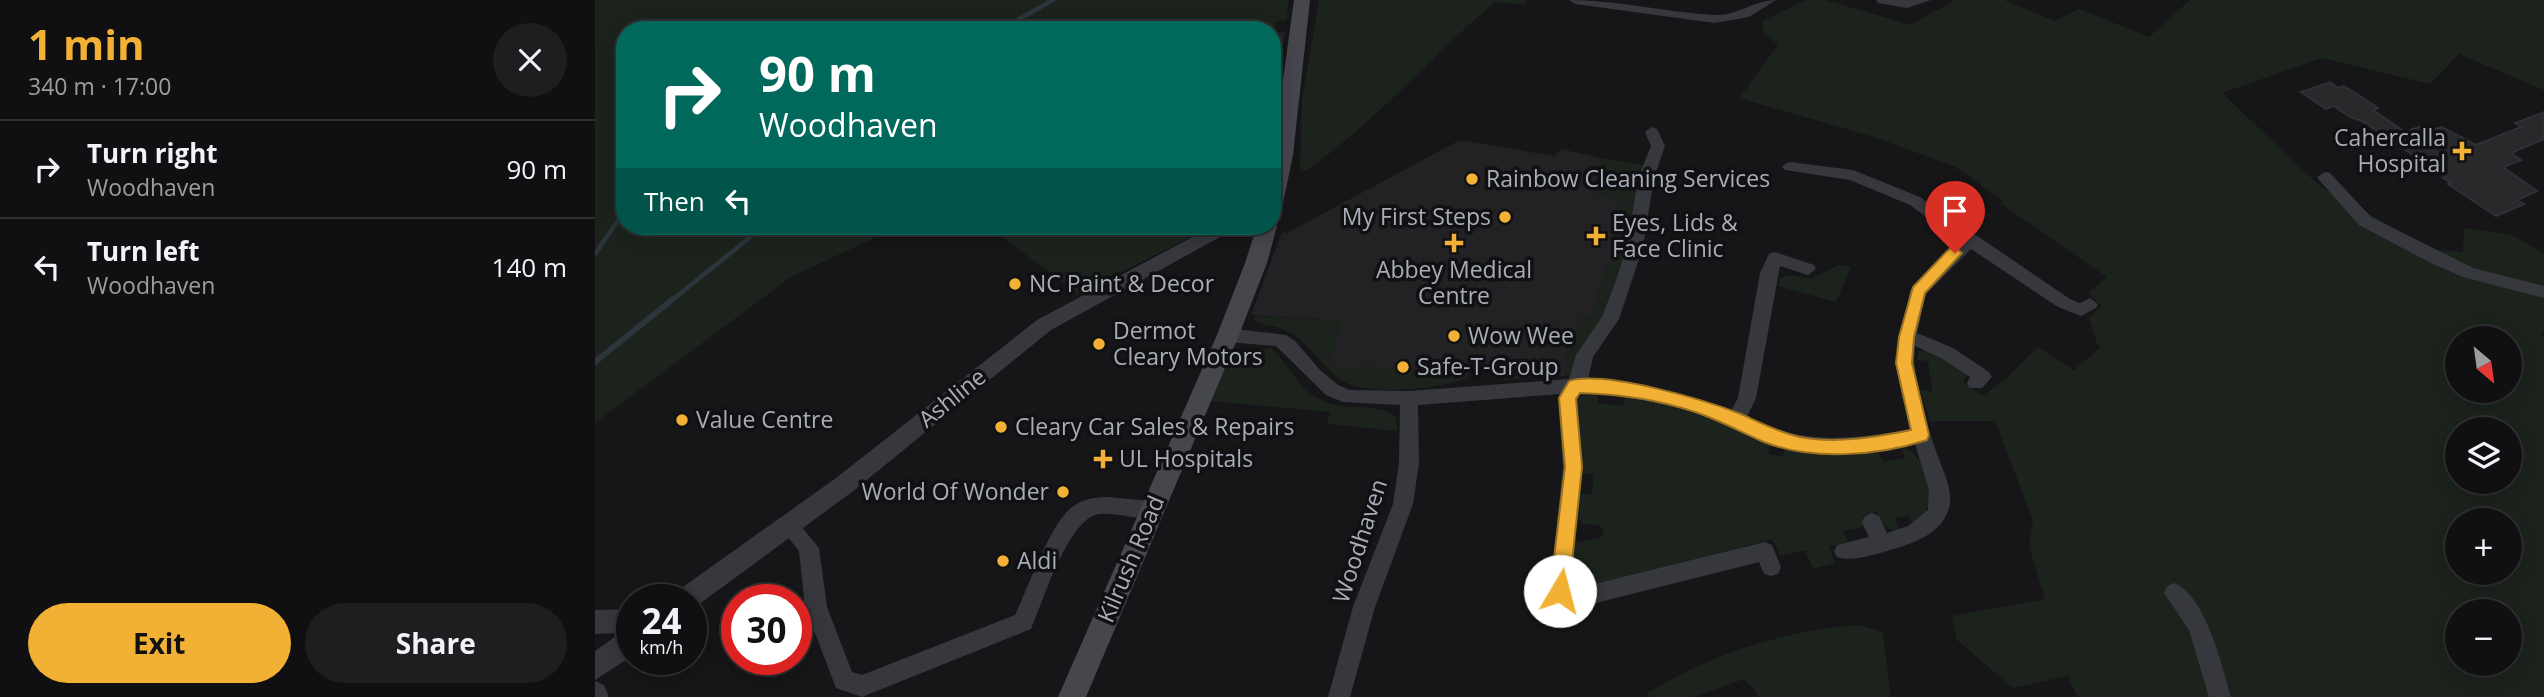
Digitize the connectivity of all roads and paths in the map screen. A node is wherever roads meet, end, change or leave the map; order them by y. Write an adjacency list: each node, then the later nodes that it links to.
1 (1302, 0): 7 (main road)
2 (1575, 0): 3 (street)
3 (1770, 0)
4 (1882, 0): 5 (street)
5 (1925, 0)
6 (1652, 132): 19 (street)
7 (1281, 163)
8 (1786, 166): 12 (street)
9 (2325, 177): 14 (street)
10 (1209, 235): 25 (street, Ashline)
11 (1264, 235): 16 (main road, Kilrush Road)
12 (1970, 240): 15 (street); 17 (street)
13 (1808, 269): 21 (street)
14 (2544, 292)
15 (2090, 304)
16 (1228, 335): 20 (street); 23 (main road, Kilrush Road)
17 (1906, 337): 18 (street); 22 (street)
18 (1976, 383)
19 (1575, 386): 20 (street); 21 (street); 28 (street)
20 (1409, 398): 36 (street, Woodhaven)
21 (1737, 420): 22 (street)
22 (1921, 435): 26 (street)
23 (1152, 510): 25 (street); 35 (main road, Kilrush Road)
24 (1872, 523): 26 (street)
25 (789, 526): 29 (street, Ashline)
26 (1881, 542): 27 (street)
27 (1843, 551)
28 (1771, 567)
29 (707, 584)
30 (2174, 593): 37 (street)
31 (616, 621): 32 (street)
32 (595, 622)
33 (616, 652): 34 (street)
34 (595, 667)
35 (1072, 697)
36 (1339, 697)
37 (2220, 697)

